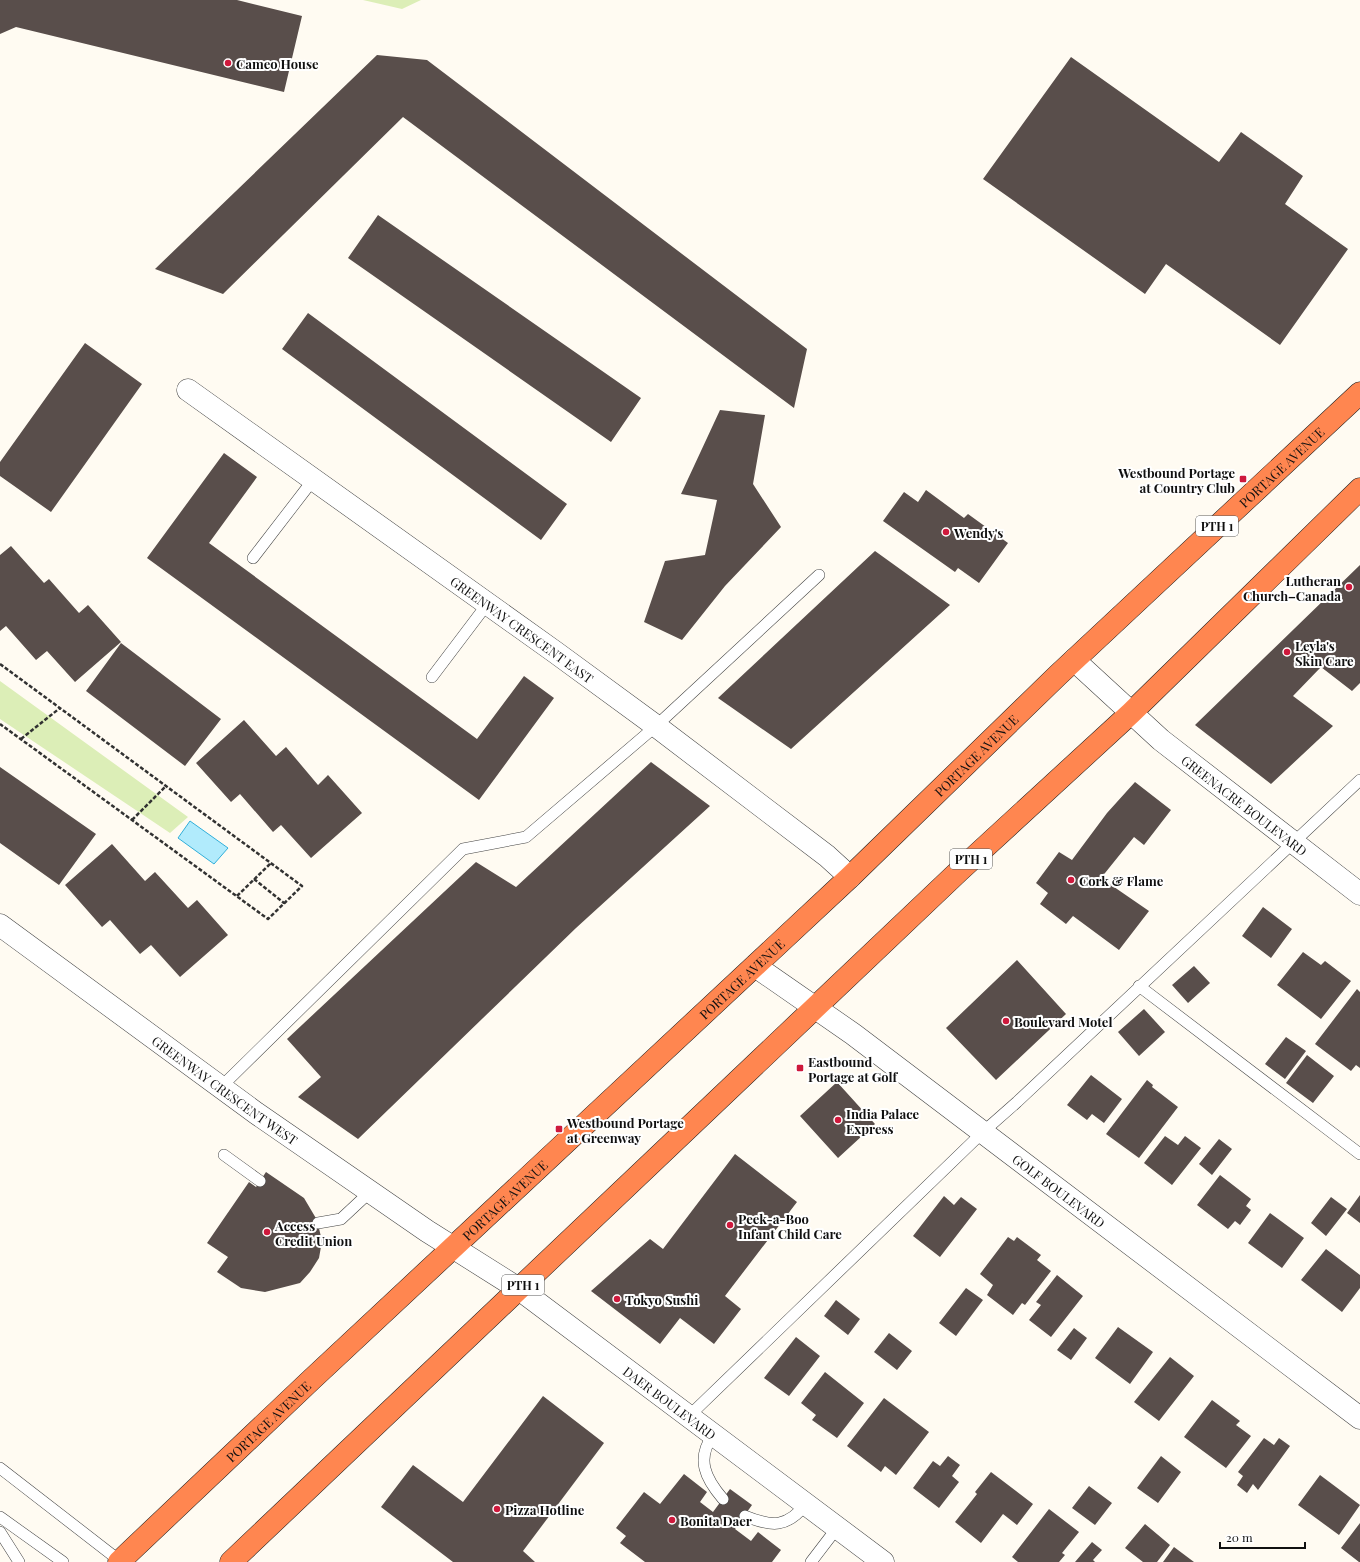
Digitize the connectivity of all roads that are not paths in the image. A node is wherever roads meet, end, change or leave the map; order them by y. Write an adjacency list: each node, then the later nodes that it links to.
1 (188, 390): 3 (street, GREENWAY CRESCENT EAST)
2 (1360, 393): 8 (highway, PORTAGE AVENUE / PTH 1)
3 (313, 480): 5 (lane); 7 (street, GREENWAY CRESCENT EAST)
4 (1360, 490): 10 (highway, PTH 1)
5 (253, 558)
6 (819, 575): 11 (lane)
7 (488, 603): 9 (lane); 11 (street, GREENWAY CRESCENT EAST)
8 (1074, 660): 10 (street, GREENACRE BOULEVARD); 14 (highway, PORTAGE AVENUE / PTH 1)
9 (432, 677)
10 (1131, 713): 13 (street, GREENACRE BOULEVARD); 19 (highway, PTH 1)
11 (656, 726): 14 (street, GREENWAY CRESCENT EAST); 20 (lane)
12 (1360, 780): 13 (lane)
13 (1292, 842): 15 (street, GREENACRE BOULEVARD); 18 (lane)
14 (850, 877): 17 (highway, PORTAGE AVENUE / PTH 1)
15 (1360, 894)
16 (0, 925): 20 (street, GREENWAY CRESCENT WEST)
17 (755, 966): 19 (street, GOLF BOULEVARD); 27 (highway, PORTAGE AVENUE / PTH 1)
18 (1140, 986): 21 (lane); 22 (lane)
19 (814, 1008): 21 (street, GOLF BOULEVARD); 28 (highway, PTH 1)
20 (221, 1087): 25 (street, GREENWAY CRESCENT WEST)
21 (983, 1132): 29 (lane); 30 (street, GOLF BOULEVARD)
22 (1360, 1154)
23 (224, 1155): 24 (lane)
24 (260, 1181)
25 (371, 1191): 26 (lane); 27 (street, GREENWAY CRESCENT WEST)
26 (318, 1223)
27 (455, 1247): 28 (street, DAER BOULEVARD); 41 (highway, PORTAGE AVENUE / PTH 1)
28 (519, 1289): 29 (street, DAER BOULEVARD); 42 (highway, PTH 1)
29 (689, 1416): 31 (street, DAER BOULEVARD)
30 (1360, 1418)
31 (713, 1434): 33 (lane); 34 (street, DAER BOULEVARD)
32 (0, 1468): 41 (lane)
33 (723, 1499)
34 (806, 1504): 35 (lane); 37 (street, DAER BOULEVARD)
35 (745, 1516)
36 (0, 1517): 40 (lane)
37 (837, 1528): 43 (lane); 44 (street, DAER BOULEVARD)
38 (0, 1532): 39 (lane)
39 (19, 1562)
40 (63, 1562)
41 (120, 1562)
42 (231, 1562)
43 (811, 1562)
44 (883, 1562)

